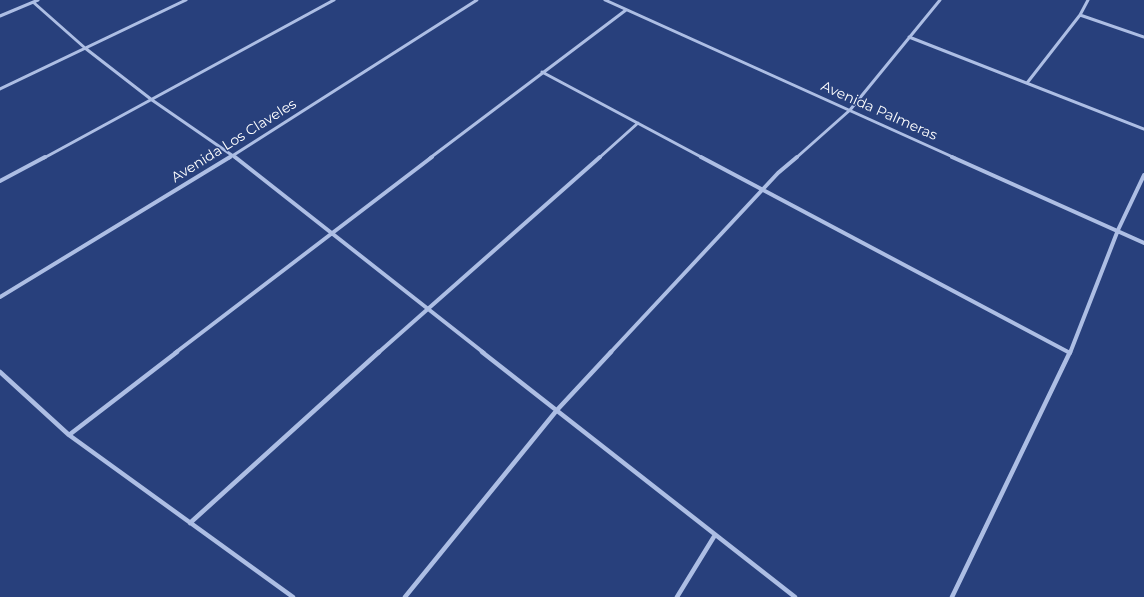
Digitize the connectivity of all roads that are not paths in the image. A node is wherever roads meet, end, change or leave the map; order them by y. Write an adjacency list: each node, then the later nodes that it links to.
1 (38, 0): 8 (street)
2 (186, 0): 14 (street)
3 (334, 0): 18 (street)
4 (477, 0): 22 (street, Avenida Los Claveles)
5 (605, 0): 9 (street, Avenida Palmeras)
6 (940, 0): 12 (street)
7 (1088, 0): 10 (street)
8 (33, 2): 11 (street); 14 (street)
9 (626, 10): 15 (street); 19 (street, Avenida Palmeras)
10 (1080, 15): 13 (street); 16 (street)
11 (0, 16)
12 (910, 37): 16 (street); 19 (street)
13 (1144, 37)
14 (85, 48): 17 (street); 18 (street)
15 (542, 72): 20 (street); 27 (street)
16 (1027, 83): 21 (street)
17 (0, 89)
18 (152, 100): 22 (street); 24 (street)
19 (850, 110): 25 (street); 26 (street, Avenida Palmeras)
20 (638, 123): 25 (street); 30 (street)
21 (1144, 129)
22 (233, 155): 27 (street); 29 (street, Avenida Los Claveles)
23 (1144, 175): 26 (street)
24 (0, 181)
25 (764, 190): 31 (street); 33 (street)
26 (1118, 230): 28 (street, Avenida Palmeras); 31 (street)
27 (331, 234): 30 (street); 34 (street)
28 (1144, 243)
29 (0, 297)
30 (427, 309): 33 (street); 35 (street)
31 (1070, 353): 41 (street)
32 (0, 372): 34 (street)
33 (557, 410): 36 (street); 38 (street)
34 (69, 435): 35 (street)
35 (190, 523): 37 (street)
36 (715, 535): 39 (street); 40 (street)
37 (293, 597)
38 (405, 597)
39 (677, 597)
40 (795, 597)
41 (952, 597)

